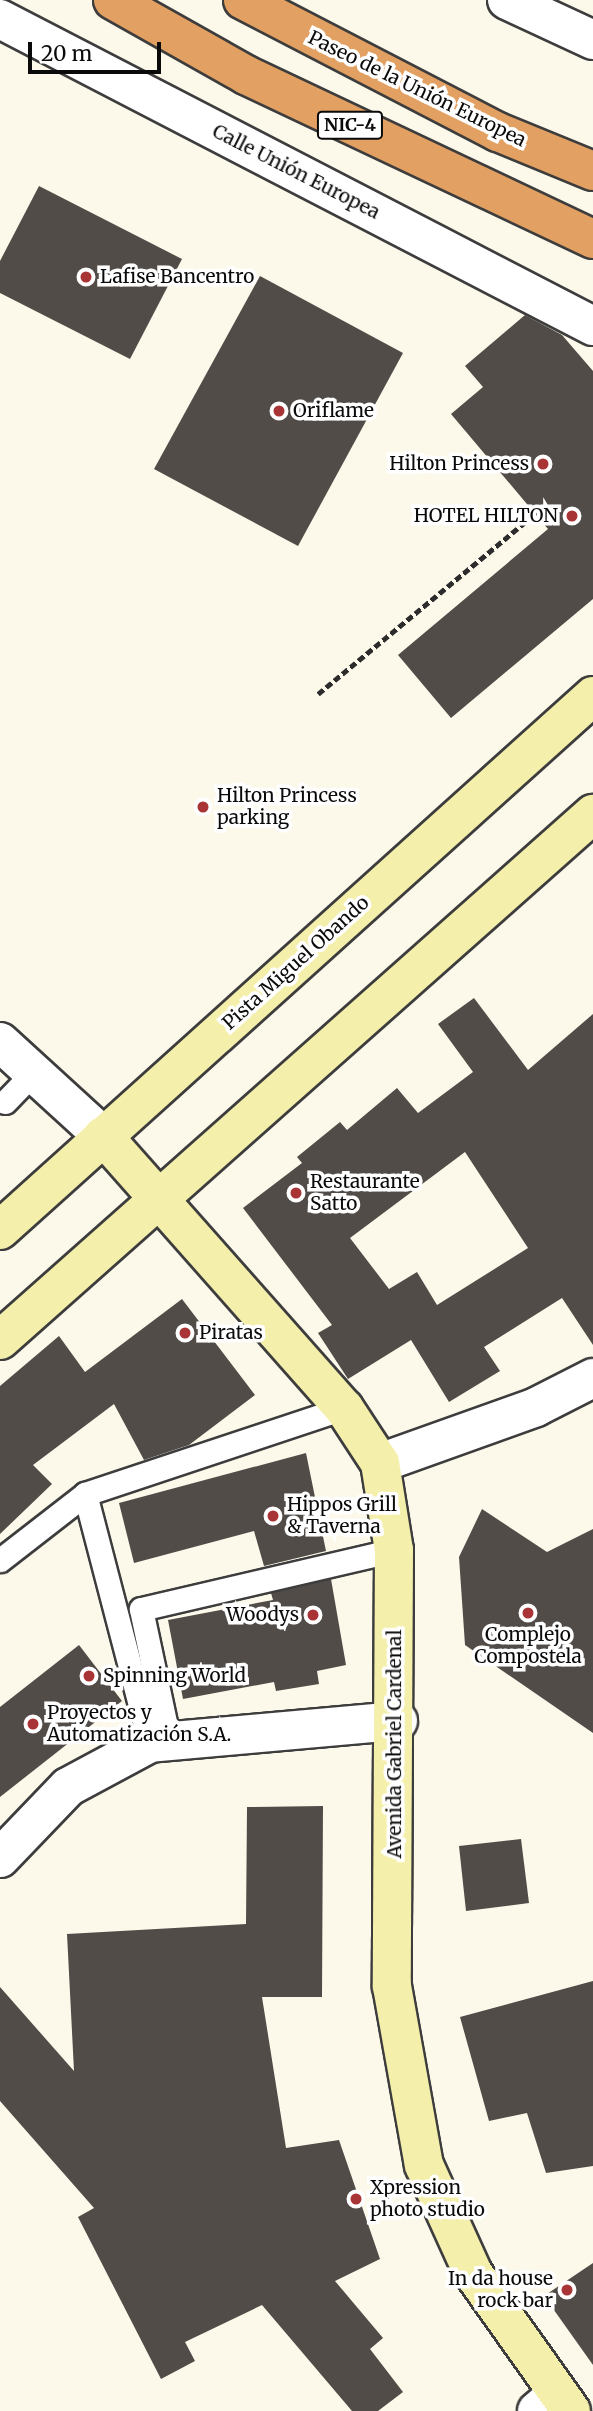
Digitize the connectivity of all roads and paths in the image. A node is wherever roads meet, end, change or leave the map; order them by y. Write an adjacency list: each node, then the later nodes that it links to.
1 (113, 0): 7 (highway, NIC-4)
2 (243, 0): 6 (highway, Paseo de la Unión Europea)
3 (507, 0): 5 (street)
4 (0, 19): 8 (street, Calle Unión Europea)
5 (593, 40)
6 (593, 171)
7 (593, 239)
8 (593, 326)
9 (535, 514): 10 (path)
10 (318, 694)
11 (593, 696): 16 (main road, Pista Miguel Obando)
12 (593, 814): 17 (main road)
13 (0, 1042): 14 (street)
14 (34, 1072): 15 (lane); 16 (street)
15 (5, 1102)
16 (103, 1136): 17 (main road, Avenida Gabriel Cardenal); 18 (main road, Pista Miguel Obando)
17 (160, 1196): 19 (main road); 21 (main road, Avenida Gabriel Cardenal)
18 (0, 1230)
19 (0, 1340)
20 (593, 1378): 22 (street)
21 (344, 1408): 22 (main road, Avenida Gabriel Cardenal); 23 (lane)
22 (380, 1463): 24 (main road, Avenida Gabriel Cardenal)
23 (85, 1494): 25 (lane); 27 (lane)
24 (394, 1550): 26 (main road, Avenida Gabriel Cardenal); 27 (lane)
25 (0, 1560)
26 (398, 1721): 27 (street); 29 (main road, Avenida Gabriel Cardenal)
27 (160, 1742): 28 (street)
28 (0, 1858)
29 (555, 2405)

